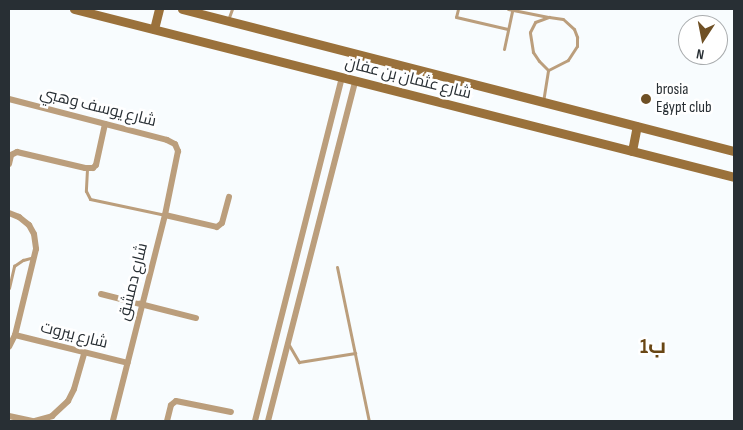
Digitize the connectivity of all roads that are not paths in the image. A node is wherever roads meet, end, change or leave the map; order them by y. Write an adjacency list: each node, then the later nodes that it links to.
1 (74, 9): 9 (main road, شارع عثمان بن عفان)
2 (159, 9): 9 (main road)
3 (182, 9): 8 (main road, شارع عثمان بن عفان)
4 (232, 9): 8 (lane)
5 (458, 9): 10 (lane)
6 (510, 9): 7 (lane); 10 (lane)
7 (549, 17): 12 (lane); 12 (lane)
8 (228, 21): 16 (main road, شارع عثمان بن عفان)
9 (154, 29): 13 (main road, شارع عثمان بن عفان)
10 (508, 29): 11 (lane)
11 (504, 50)
12 (548, 70): 16 (lane)
13 (342, 78): 14 (main road, شارع عثمان بن عفان); 24 (street)
14 (355, 81): 21 (main road, شارع عثمان بن عفان); 25 (street)
15 (9, 99): 17 (street, شارع يوسف وهبي)
16 (543, 102): 18 (main road, شارع عثمان بن عفان)
17 (105, 124): 19 (street, شارع يوسف وهبي); 23 (street)
18 (638, 126): 20 (main road, شارع عثمان بن عفان); 21 (main road)
19 (177, 148): 31 (street, شارع دمشق)
20 (734, 150)
21 (632, 151): 26 (main road, شارع عثمان بن عفان)
22 (9, 164): 23 (street)
23 (87, 168): 31 (lane)
24 (318, 171): 25 (street); 28 (street)
25 (332, 174): 29 (street)
26 (734, 177)
27 (229, 198): 31 (street)
28 (311, 201): 29 (street); 49 (street)
29 (324, 205): 39 (street)
30 (9, 213): 32 (street)
31 (165, 215): 36 (street, شارع دمشق)
32 (35, 257): 34 (lane); 38 (street)
33 (337, 267): 42 (lane)
34 (9, 288)
35 (101, 294): 36 (street)
36 (142, 304): 37 (street); 43 (street, شارع دمشق)
37 (196, 318)
38 (12, 334): 40 (street); 41 (street, شارع بيروت)
39 (288, 343): 42 (lane); 50 (street)
40 (9, 347)
41 (84, 353): 43 (street, شارع بيروت); 46 (street)
42 (355, 353): 51 (lane)
43 (128, 364): 47 (street, شارع دمشق)
44 (231, 412): 48 (street)
45 (9, 416): 46 (street)
46 (34, 421)
47 (113, 421)
48 (167, 421)
49 (255, 421)
50 (268, 421)
51 (369, 421)

